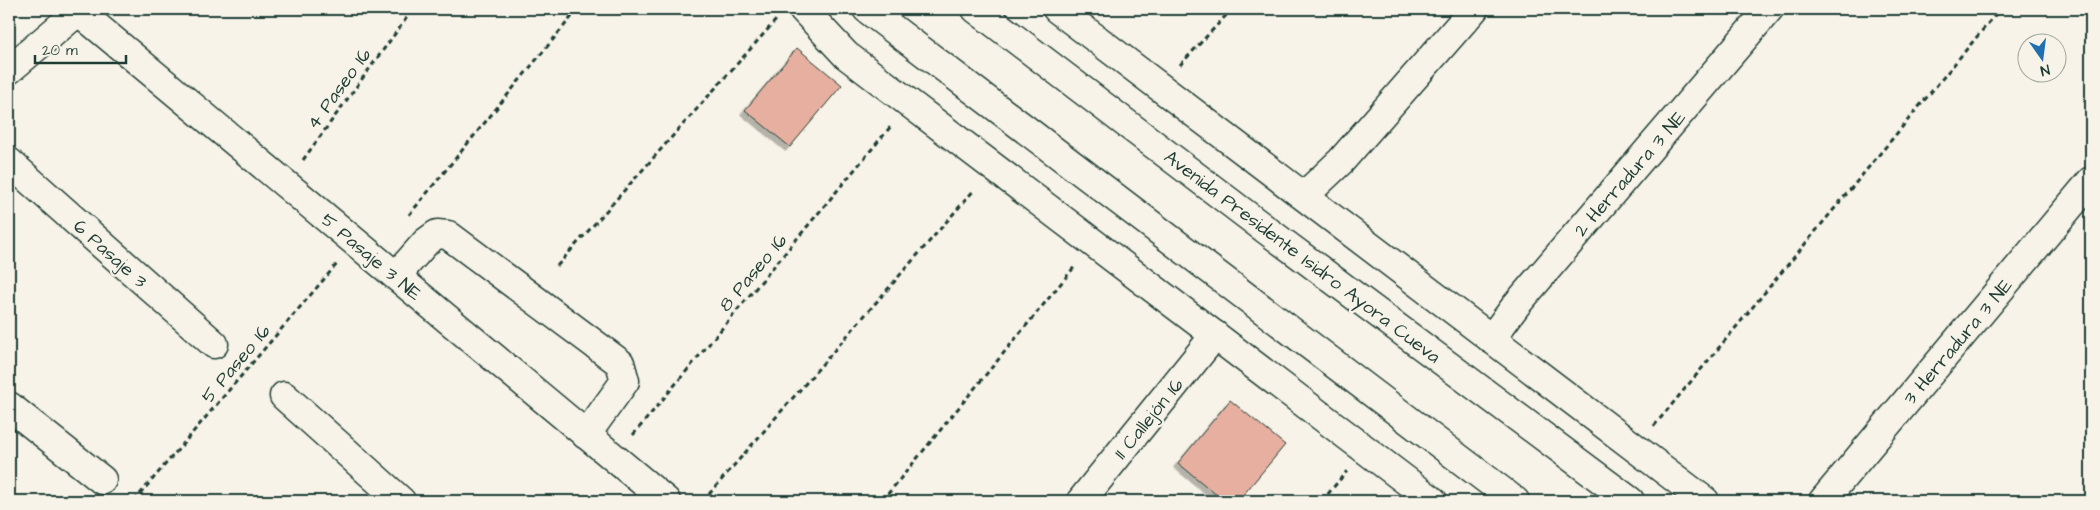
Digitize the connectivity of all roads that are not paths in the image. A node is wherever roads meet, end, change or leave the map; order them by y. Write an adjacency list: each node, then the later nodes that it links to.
1 (867, 9): 26 (main road)
2 (976, 9): 21 (main road, Avenida Presidente Isidro Ayora Cueva)
3 (1057, 9): 11 (main road)
4 (1474, 9): 11 (main road)
5 (1769, 9): 14 (main road, 2 Herradura 3 NE)
6 (80, 10): 8 (main road); 12 (main road, 5 Pasaje 3 NE)
7 (792, 12): 13 (main road)
8 (9, 70)
9 (9, 162): 15 (main road, 6 Pasaje 3)
10 (2091, 181): 28 (main road, 3 Herradura 3 NE)
11 (1304, 196): 14 (main road)
12 (396, 276): 18 (main road, 5 Pasaje 3 NE); 18 (main road)
13 (1215, 335): 24 (main road, 11 Callejón 16); 25 (main road)
14 (1491, 339): 19 (main road)
15 (214, 344)
16 (284, 396): 22 (main road)
17 (9, 406): 20 (main road)
18 (586, 435): 23 (main road, 5 Pasaje 3 NE)
19 (1636, 448): 21 (main road); 27 (main road)
20 (102, 480)
21 (1620, 493)
22 (401, 501)
23 (666, 501)
24 (1081, 501)
25 (1433, 501)
26 (1515, 501)
27 (1705, 501)
28 (1823, 501)

